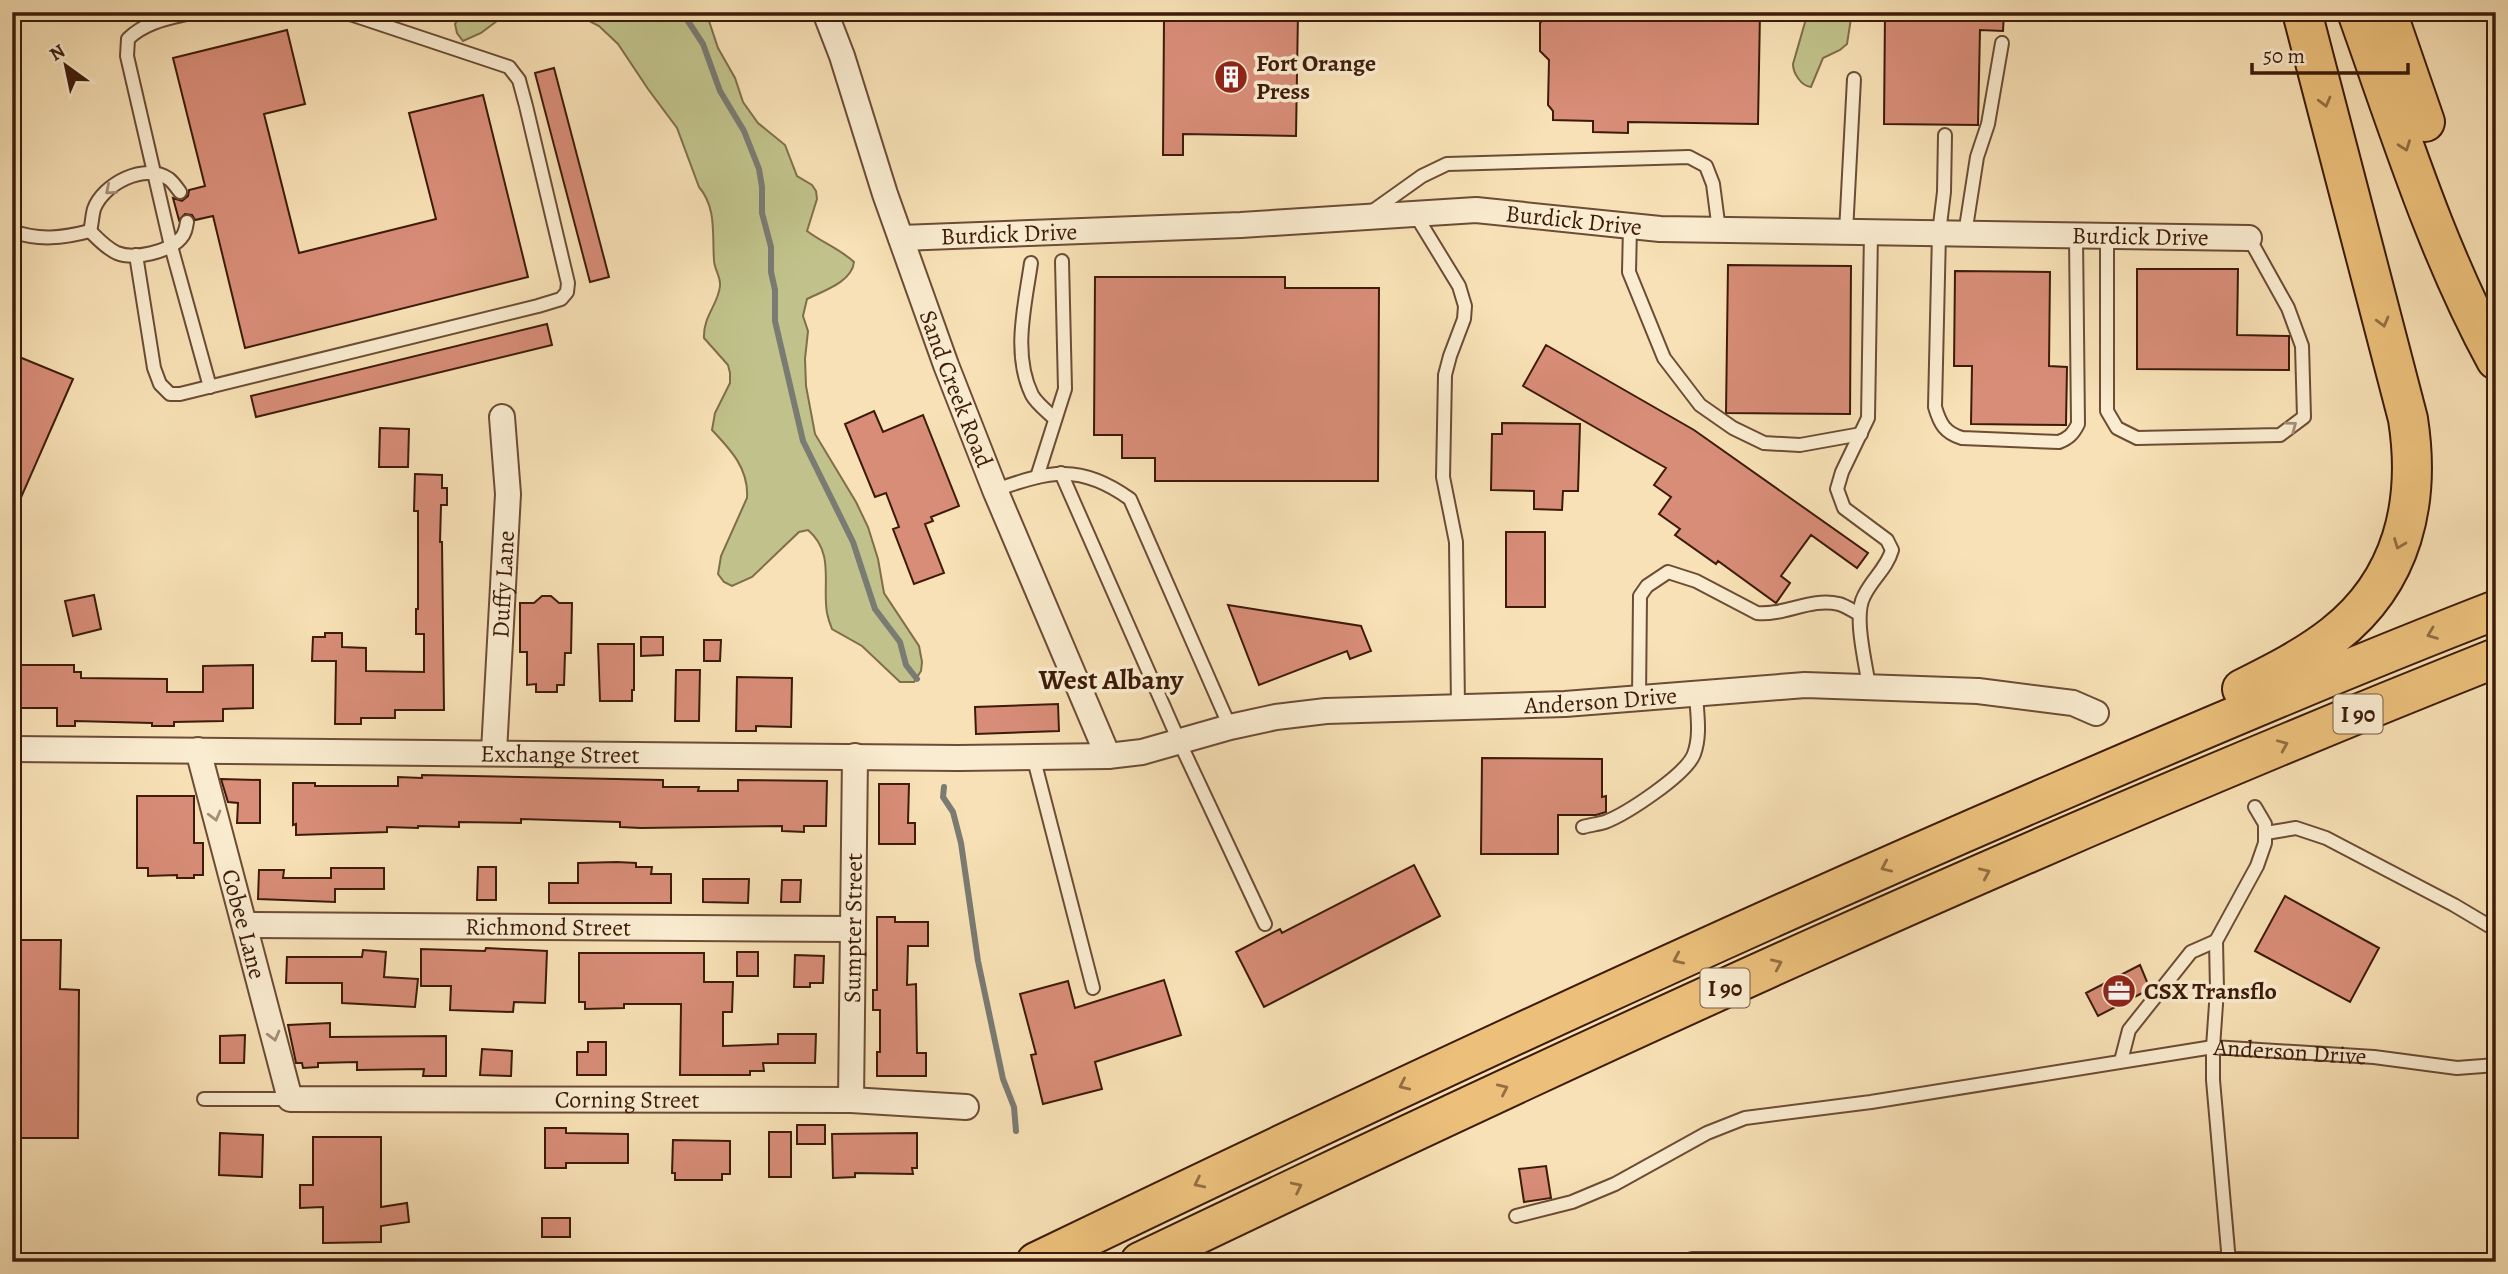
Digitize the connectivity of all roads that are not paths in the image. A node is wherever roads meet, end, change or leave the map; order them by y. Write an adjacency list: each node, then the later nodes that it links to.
1 (195, 12): 10 (lane)
2 (344, 12): 33 (lane)
3 (825, 12): 25 (street, Sand Creek Road)
4 (2302, 12): 57 (highway, one-way to 57)
5 (2357, 12): 32 (highway, one-way to 32)
6 (2387, 12): 31 (highway)
7 (2002, 43): 22 (lane)
8 (1854, 79): 19 (lane)
9 (1945, 135): 21 (lane)
10 (153, 173): 11 (lane); 18 (lane, one-way to 18); 27 (lane)
11 (180, 192)
12 (1415, 214): 13 (street, Burdick Drive); 15 (street, Burdick Drive); 46 (lane)
13 (1365, 217): 16 (lane); 25 (street, Burdick Drive)
14 (187, 222): 27 (lane)
15 (1630, 227): 16 (street, Burdick Drive); 36 (lane)
16 (1719, 230): 19 (street, Burdick Drive)
17 (12, 231): 18 (lane)
18 (90, 231): 28 (lane)
19 (1846, 232): 20 (street, Burdick Drive)
20 (1871, 232): 21 (street, Burdick Drive); 36 (lane)
21 (1939, 233): 22 (street, Burdick Drive); 23 (lane)
22 (1965, 234): 23 (street, Burdick Drive)
23 (2076, 236): 24 (street, Burdick Drive)
24 (2107, 236): 26 (street, Burdick Drive); 26 (lane, one-way to 26)
25 (901, 238): 39 (street, Sand Creek Road)
26 (2249, 238)
27 (171, 246): 28 (lane); 33 (lane)
28 (135, 255): 33 (lane)
29 (1062, 261): 35 (lane)
30 (1031, 263): 35 (lane)
31 (2496, 303)
32 (2496, 360)
33 (211, 387)
34 (502, 417): 52 (street, Duffy Lane)
35 (1055, 419): 38 (lane)
36 (1860, 434): 41 (lane)
37 (1061, 473): 38 (lane); 48 (lane); 49 (lane)
38 (1037, 477): 39 (lane)
39 (995, 490): 55 (street, Sand Creek Road)
40 (2496, 610): 57 (highway, I 90, one-way to 57)
41 (1859, 614): 43 (lane); 45 (lane)
42 (2496, 658): 78 (highway, I 90, one-way to 42)
43 (1869, 687): 44 (street, Anderson Drive); 47 (street, Anderson Drive)
44 (1696, 694): 45 (street, Anderson Drive); 58 (lane)
45 (1639, 698): 46 (street, Anderson Drive)
46 (1458, 707): 48 (street, Anderson Drive)
47 (2096, 713)
48 (1230, 727): 49 (street, Anderson Drive)
49 (1179, 741): 55 (street, Anderson Drive); 60 (lane)
50 (12, 749): 51 (street, Exchange Street)
51 (198, 750): 52 (street, Exchange Street); 61 (street, Cobee Lane, one-way to 61)
52 (494, 752): 53 (street, Exchange Street)
53 (855, 756): 54 (street, Exchange Street); 62 (street, Sumpter Street)
54 (1033, 756): 55 (street, Exchange Street); 65 (lane)
55 (1108, 756)
56 (2255, 807): 59 (lane)
57 (1993, 820): 77 (highway, I 90, one-way to 77)
58 (1583, 827)
59 (2266, 833): 63 (lane); 64 (lane, Anderson Drive)
60 (1265, 924)
61 (245, 925): 62 (street, Richmond Street); 70 (street, Cobee Lane, one-way to 70)
62 (852, 929): 71 (street, Sumpter Street)
63 (2496, 930)
64 (2216, 941): 66 (lane, Anderson Drive); 67 (lane)
65 (1093, 988)
66 (2213, 1047): 67 (lane); 68 (lane, Anderson Drive); 75 (lane)
67 (2121, 1061): 73 (lane)
68 (2496, 1065)
69 (204, 1099): 70 (lane)
70 (290, 1099): 71 (street, Corning Street)
71 (851, 1100): 72 (street, Corning Street)
72 (966, 1107)
73 (1516, 1216)
74 (1692, 1259): 75 (lane)
75 (2228, 1260): 76 (lane)
76 (2496, 1261)
77 (1036, 1262)
78 (1140, 1262)

